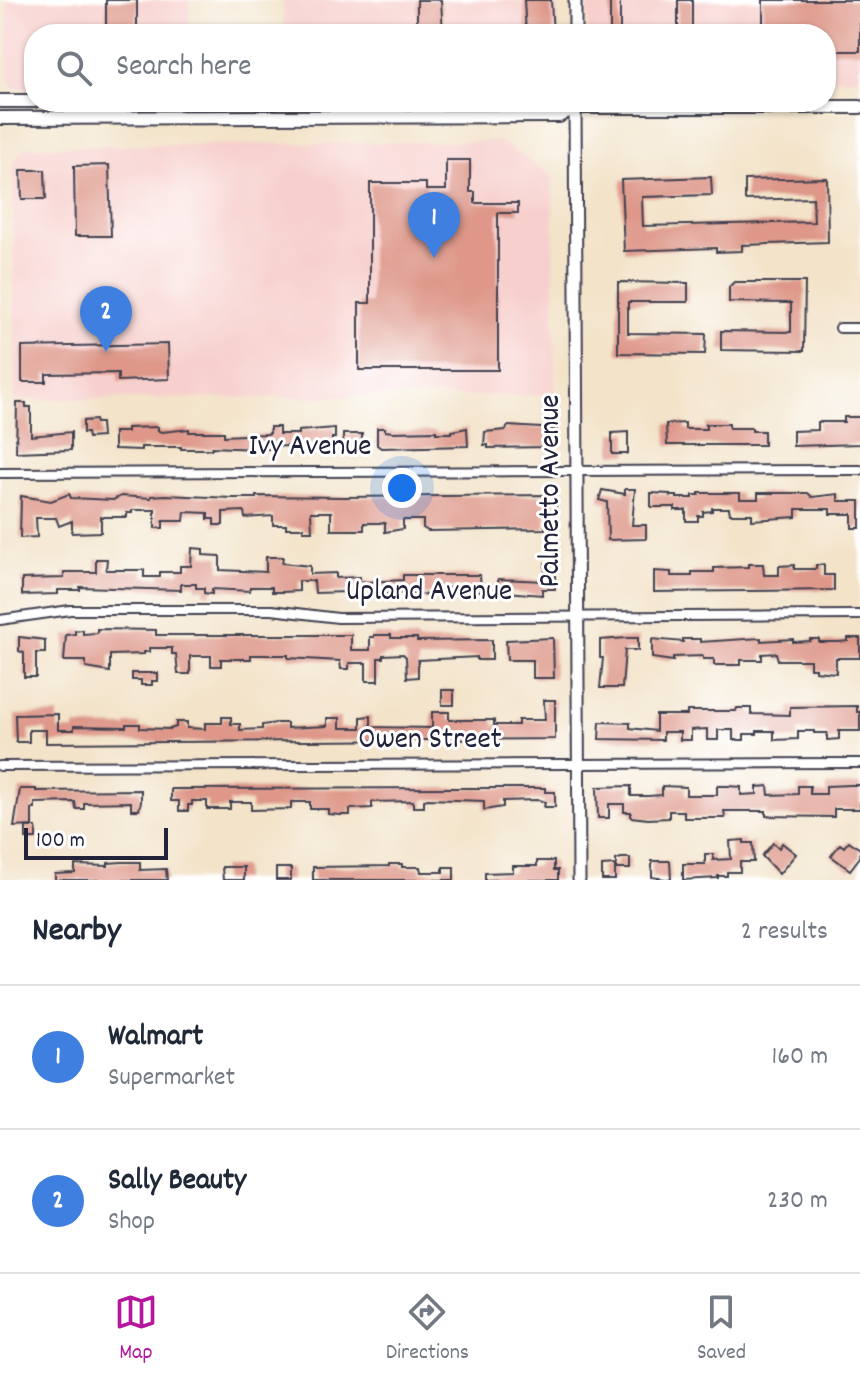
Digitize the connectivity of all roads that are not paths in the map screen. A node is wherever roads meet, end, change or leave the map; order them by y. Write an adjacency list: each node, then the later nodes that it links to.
1 (575, 0): 2 (street)
2 (575, 24)
3 (0, 101): 4 (main road)
4 (24, 101)
5 (836, 107): 6 (main road)
6 (860, 107)
7 (254, 112): 10 (main road)
8 (563, 112): 10 (main road)
9 (571, 112): 15 (street, Palmetto Avenue)
10 (254, 117): 11 (main road)
11 (0, 118)
12 (840, 328): 13 (street)
13 (860, 328)
14 (860, 470): 15 (street, Ivy Avenue)
15 (576, 471): 16 (street, Ivy Avenue); 18 (street, Palmetto Avenue)
16 (0, 473)
17 (860, 615): 18 (street, Upland Avenue)
18 (577, 616): 19 (street, Upland Avenue); 21 (street, Palmetto Avenue)
19 (0, 620)
20 (860, 763): 21 (street, Owen Street)
21 (578, 765): 22 (street, Owen Street); 23 (street, Palmetto Avenue)
22 (0, 766)
23 (579, 880)

